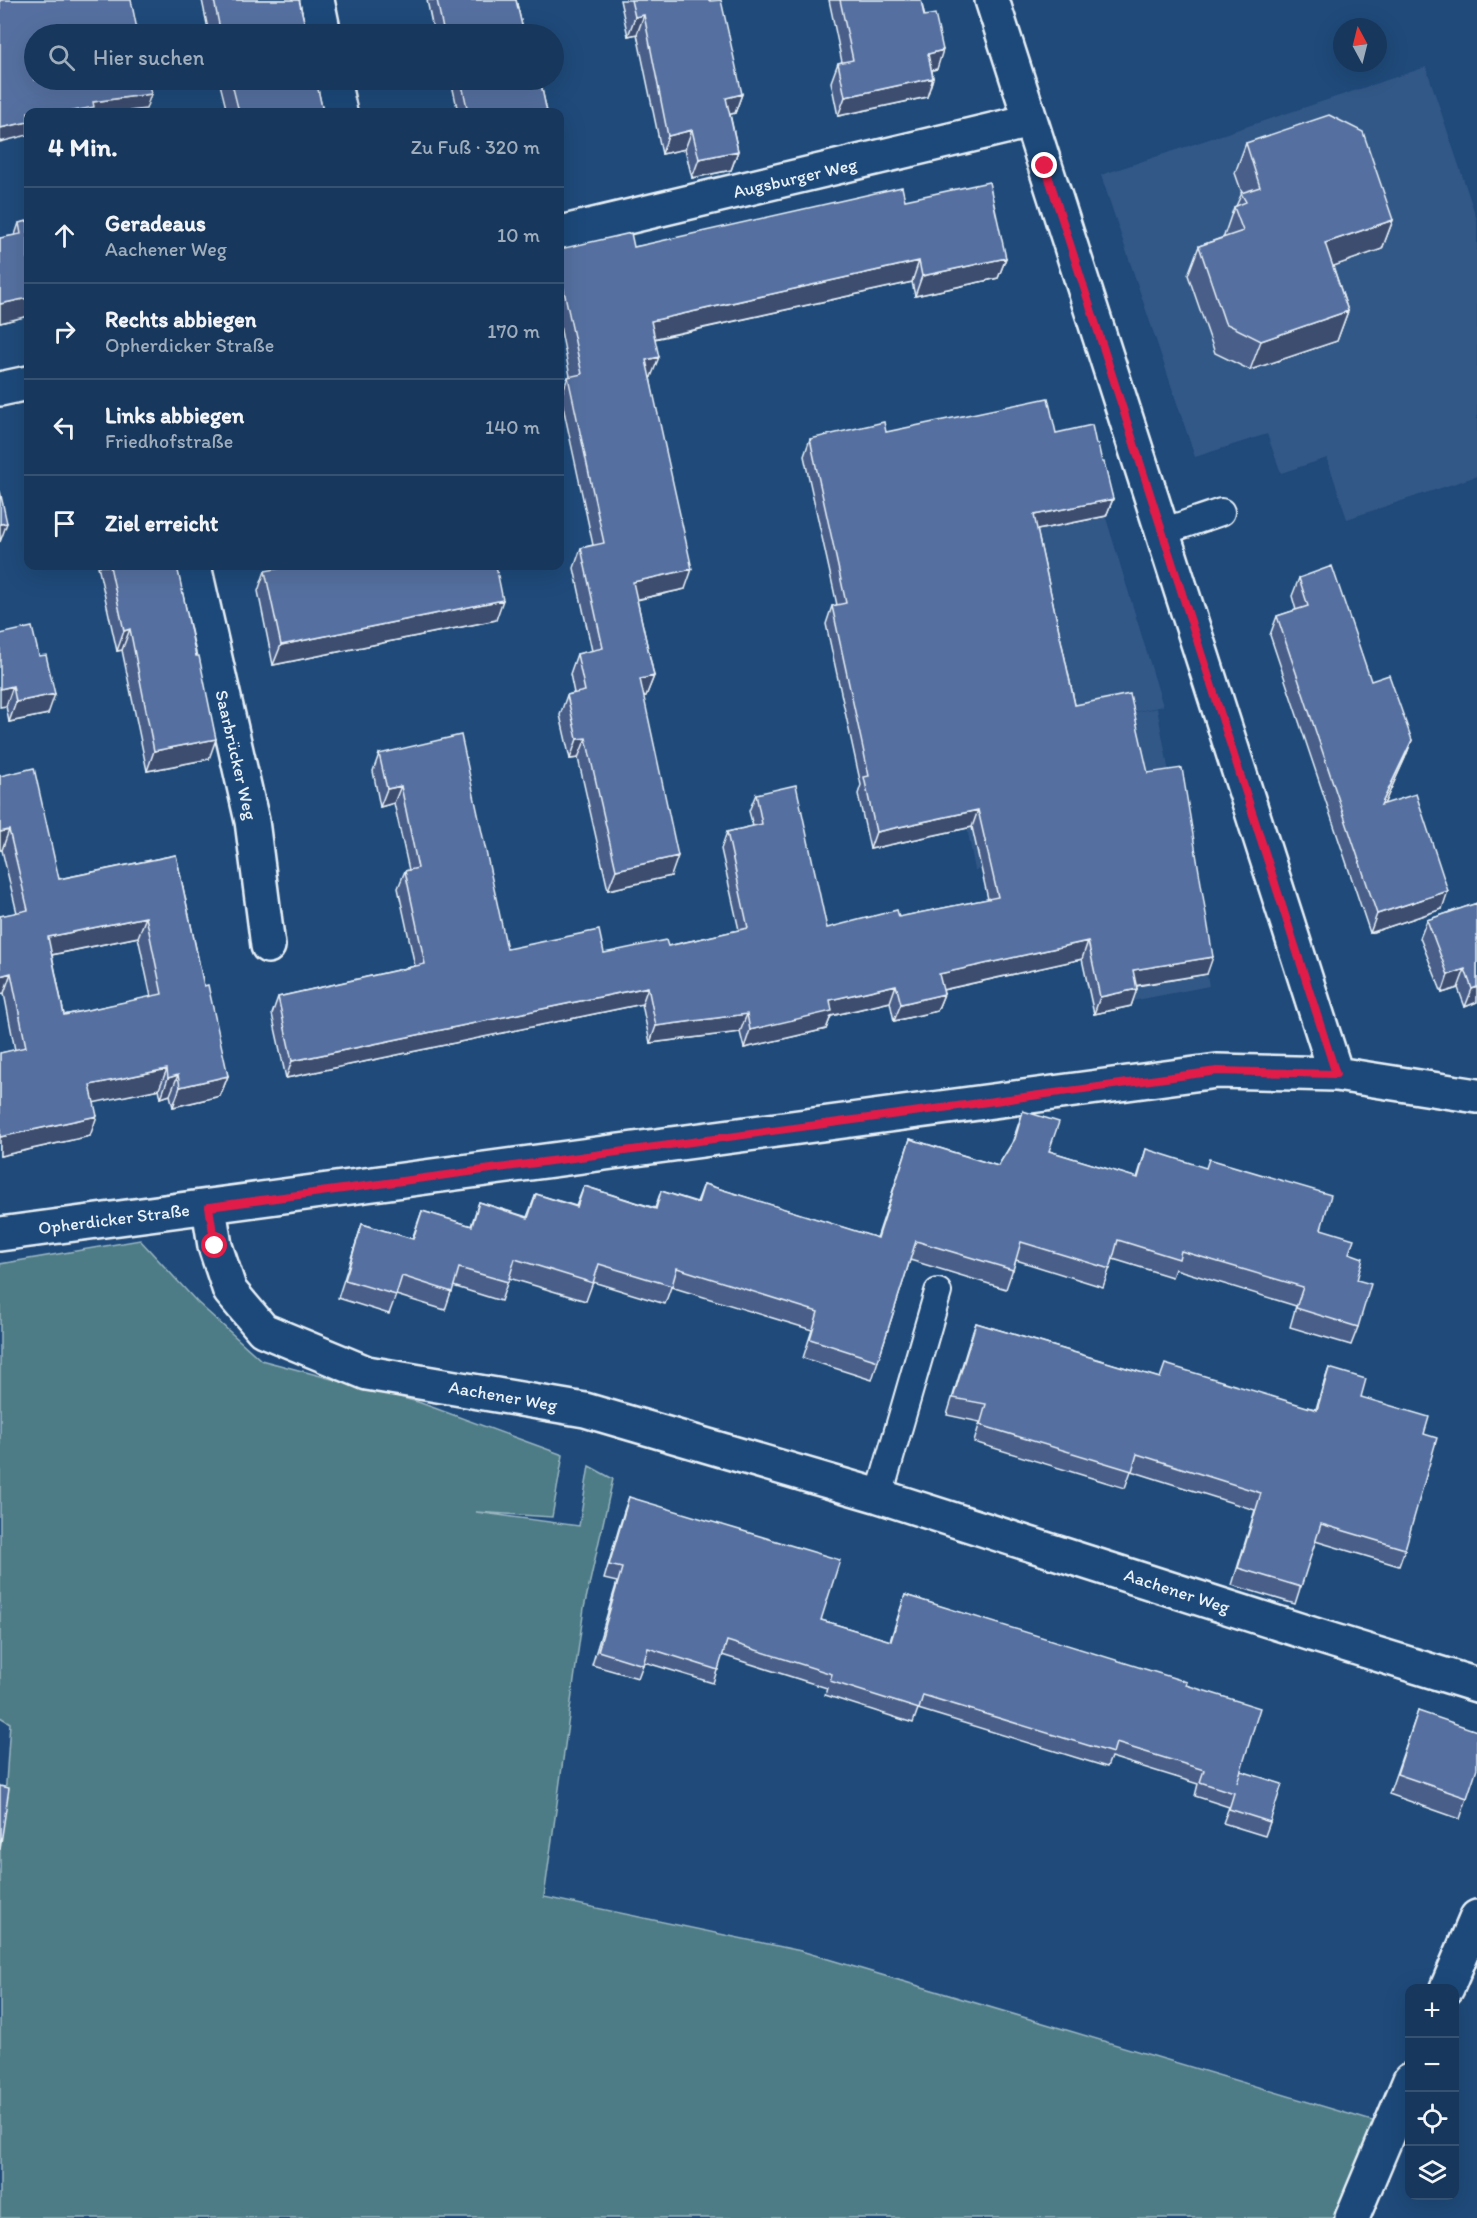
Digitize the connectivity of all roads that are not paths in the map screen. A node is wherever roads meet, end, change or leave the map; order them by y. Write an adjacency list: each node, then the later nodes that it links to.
1 (317, 0): 3 (street)
2 (992, 0): 6 (street)
3 (322, 24)
4 (335, 90): 5 (street)
5 (339, 108)
6 (1030, 121): 7 (street, Augsburger Weg); 11 (street)
7 (564, 232)
8 (24, 384): 9 (street)
9 (0, 389)
10 (1221, 512): 11 (lane)
11 (1162, 531): 14 (street)
12 (195, 570): 13 (street, Saarbrücker Weg)
13 (268, 946)
14 (1336, 1074): 15 (street, Opherdicker Straße); 16 (street, Opherdicker Straße)
15 (1477, 1096)
16 (209, 1207): 17 (street, Opherdicker Straße); 19 (street, Aachener Weg)
17 (0, 1234)
18 (938, 1292): 19 (lane)
19 (879, 1496): 20 (street, Aachener Weg)
20 (1477, 1684)
21 (1477, 1917): 22 (street)
22 (1450, 1984)
23 (1405, 2092): 24 (street)
24 (1352, 2218)

